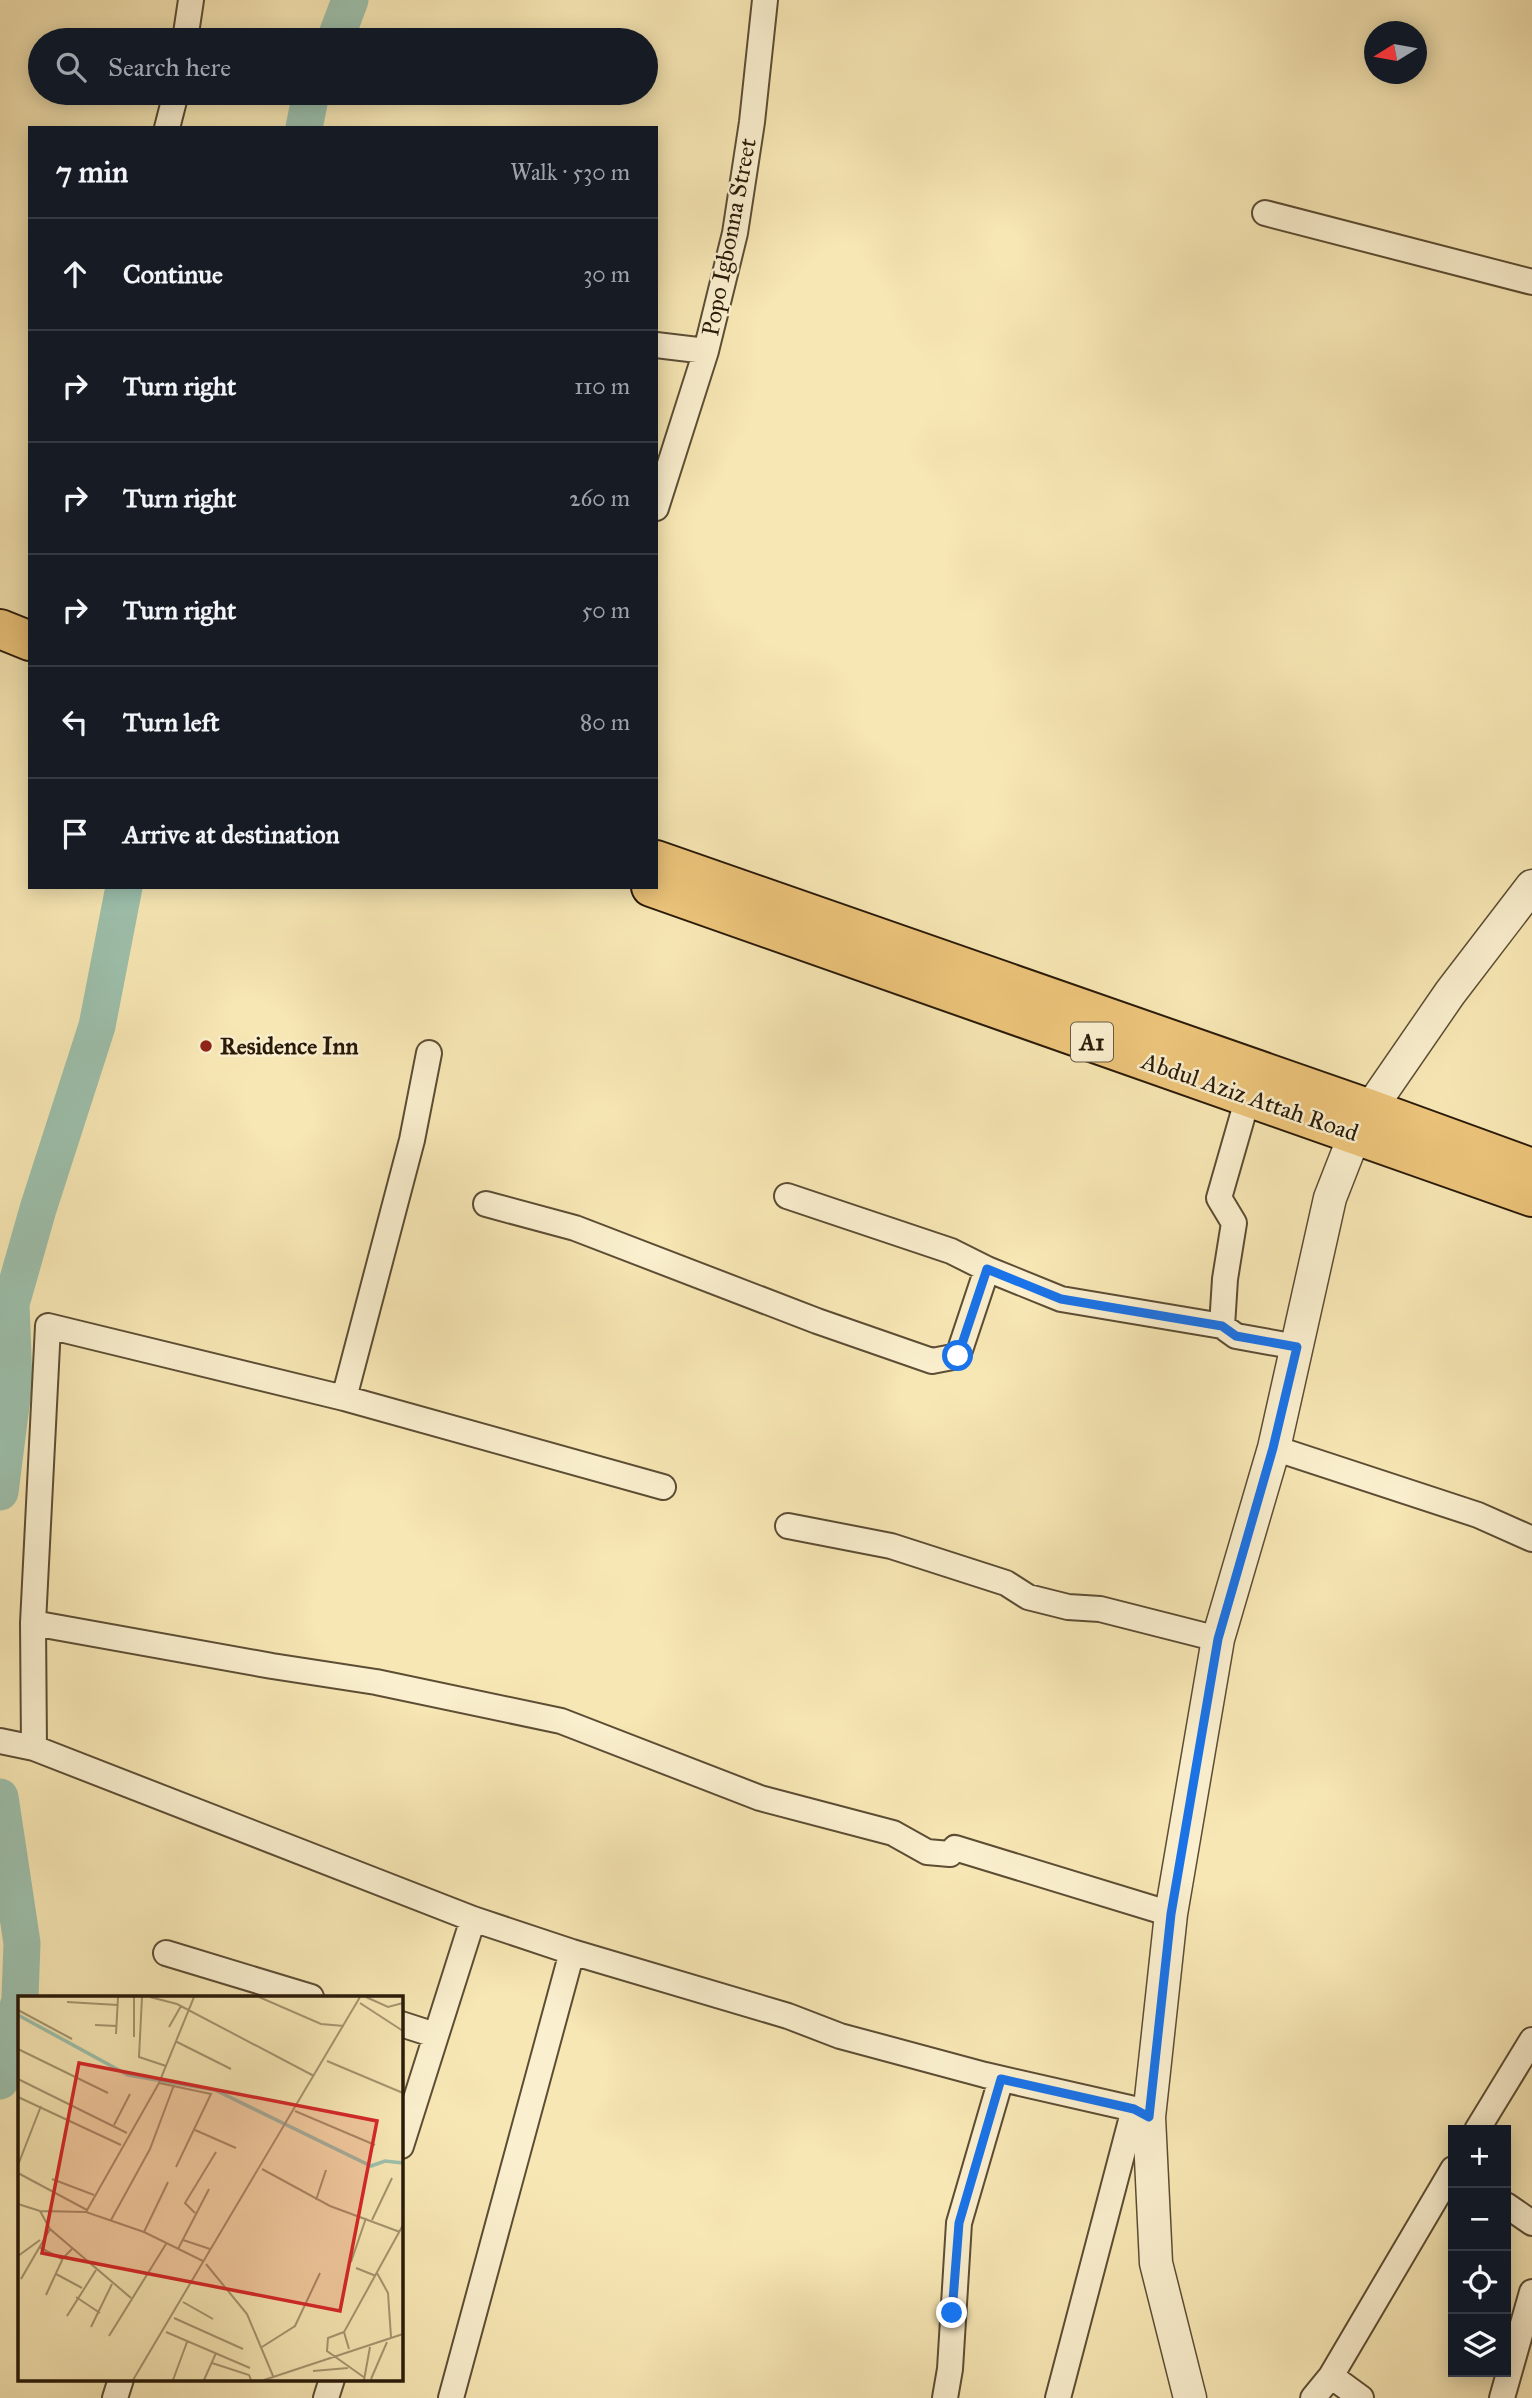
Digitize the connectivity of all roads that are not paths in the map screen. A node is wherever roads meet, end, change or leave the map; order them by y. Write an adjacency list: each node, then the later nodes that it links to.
1 (191, 0): 3 (street)
2 (765, 0): 9 (street, Popo Igbonna Street)
3 (187, 28)
4 (173, 105): 5 (street)
5 (168, 126)
6 (1265, 213): 7 (street)
7 (1532, 282)
8 (658, 345): 9 (street)
9 (706, 351): 10 (street, Popo Igbonna Street)
10 (658, 502)
11 (0, 629): 12 (highway)
12 (28, 640)
13 (0, 653): 14 (highway)
14 (28, 663)
15 (658, 861): 20 (highway, Abdul Aziz Attah Road / A1)
16 (1532, 886): 20 (street)
17 (657, 889): 19 (highway, Abdul Aziz Attah Road / A1)
18 (429, 1053): 28 (street)
19 (1248, 1097): 20 (highway, Abdul Aziz Attah Road / A1); 26 (street)
20 (1363, 1121): 21 (highway, Abdul Aziz Attah Road / A1); 23 (highway, Abdul Aziz Attah Road / A1); 27 (street)
21 (1532, 1168)
22 (787, 1196): 25 (street)
23 (1532, 1198)
24 (486, 1204): 25 (street)
25 (987, 1269): 26 (street)
26 (1222, 1326): 27 (street)
27 (1297, 1347): 29 (street)
28 (344, 1398): 30 (street); 33 (street)
29 (1273, 1448): 32 (street); 34 (street)
30 (663, 1487)
31 (788, 1527): 34 (street)
32 (1532, 1539)
33 (33, 1623): 35 (street); 36 (street)
34 (1218, 1639): 36 (street)
35 (17, 1744): 37 (street)
36 (1171, 1914): 45 (street)
37 (473, 1919): 38 (street); 42 (street)
38 (572, 1952): 44 (street); 57 (street)
39 (166, 1953): 40 (street)
40 (308, 1996)
41 (402, 2025): 42 (street)
42 (435, 2035): 47 (street)
43 (1532, 2040): 46 (street)
44 (1001, 2079): 45 (street); 58 (street)
45 (1141, 2113): 59 (street); 60 (street)
46 (1480, 2125)
47 (402, 2143)
48 (1448, 2177): 52 (street)
49 (1511, 2208): 50 (street)
50 (1532, 2223)
51 (1532, 2292): 63 (street)
52 (1331, 2375): 61 (street); 62 (street)
53 (121, 2380): 55 (street)
54 (332, 2380): 56 (street)
55 (115, 2398)
56 (326, 2398)
57 (451, 2398)
58 (945, 2398)
59 (1058, 2398)
60 (1190, 2398)
61 (1313, 2398)
62 (1361, 2398)
63 (1502, 2398)

